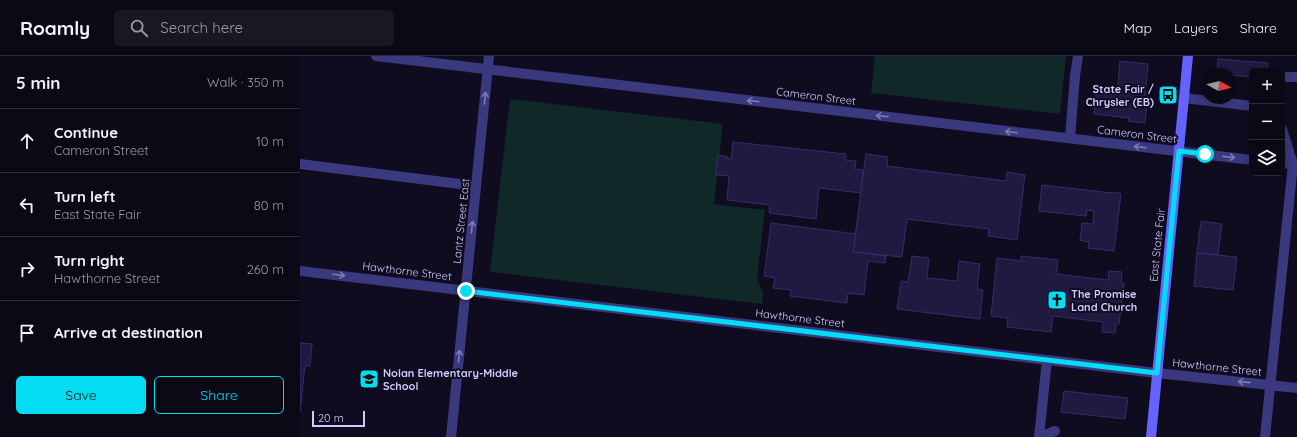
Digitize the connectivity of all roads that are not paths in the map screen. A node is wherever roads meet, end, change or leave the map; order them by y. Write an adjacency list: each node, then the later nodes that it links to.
1 (376, 56): 5 (street, Cameron Street)
2 (489, 56): 5 (street, Lantz Street East)
3 (1078, 56): 11 (street)
4 (1188, 56): 8 (street, East State Fair)
5 (488, 70): 11 (street, Cameron Street, one-way to 5); 17 (street, Lantz Street East, one-way to 5)
6 (1285, 77): 7 (street)
7 (1297, 77)
8 (1184, 98): 9 (street); 12 (street, East State Fair)
9 (1249, 106)
10 (1285, 137): 16 (street)
11 (1070, 138): 12 (street, Cameron Street, one-way to 11)
12 (1179, 151): 13 (street, Cameron Street, one-way to 13); 21 (street, East State Fair)
13 (1249, 160)
14 (1285, 163): 16 (street)
15 (300, 164): 17 (street)
16 (1295, 165): 22 (street)
17 (476, 186): 19 (street, Lantz Street East, one-way to 17)
18 (300, 271): 19 (street, Hawthorne Street, one-way to 19)
19 (466, 291): 20 (street, Hawthorne Street); 25 (street, Lantz Street East, one-way to 19)
20 (1047, 360): 21 (street, Hawthorne Street); 26 (street)
21 (1157, 373): 22 (street, Hawthorne Street, one-way to 21); 27 (street, East State Fair)
22 (1270, 385): 23 (street, Hawthorne Street); 28 (street)
23 (1297, 388)
24 (1055, 431): 26 (street)
25 (451, 437)
26 (1040, 437)
27 (1150, 437)
28 (1265, 437)

